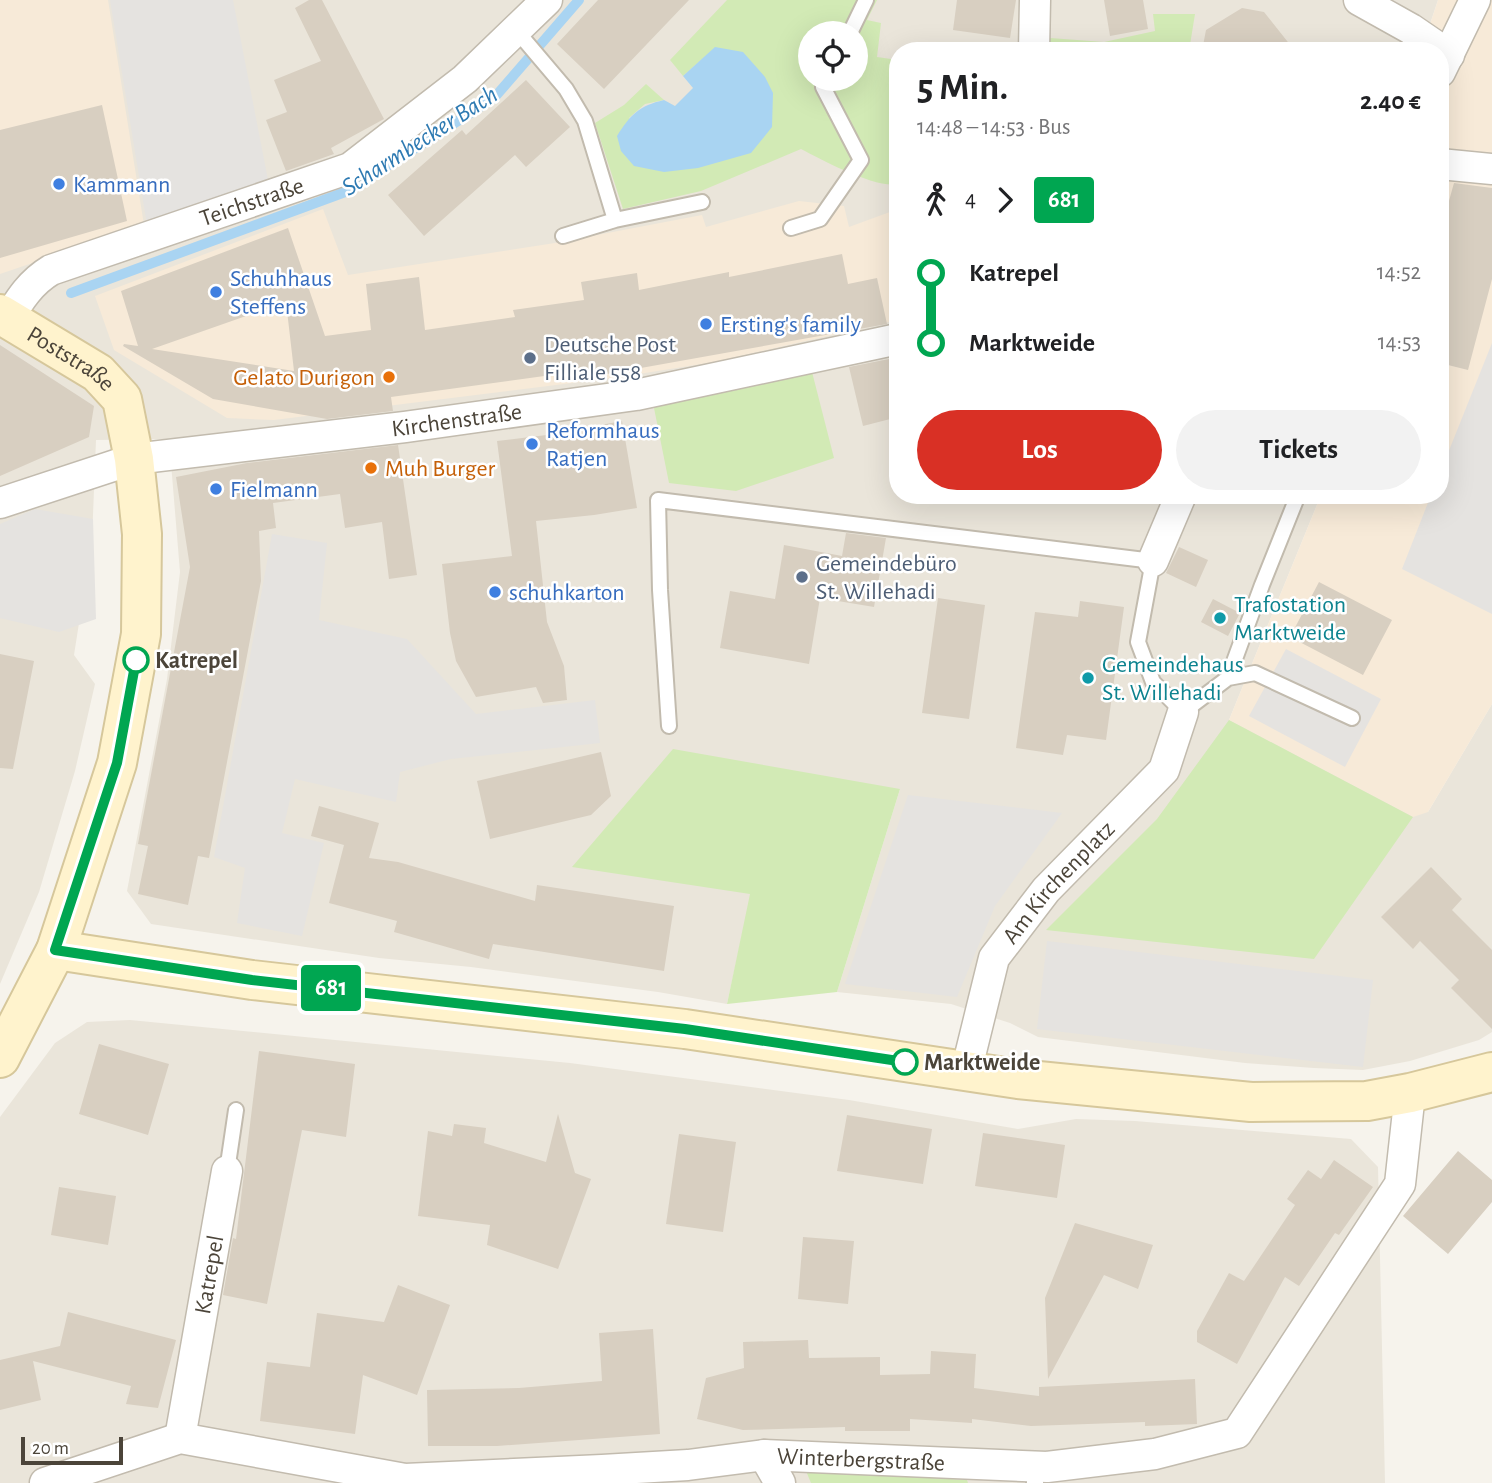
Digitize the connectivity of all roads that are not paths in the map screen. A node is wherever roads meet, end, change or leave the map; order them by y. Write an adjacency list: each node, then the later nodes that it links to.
1 (547, 0): 7 (street, Teichstraße)
2 (866, 0): 6 (lane)
3 (1035, 0): 8 (street)
4 (1359, 0): 9 (street)
5 (1475, 2): 10 (street)
6 (856, 21)
7 (523, 38): 15 (lane); 18 (street, Teichstraße)
8 (1034, 42)
9 (1424, 42)
10 (1449, 55)
11 (824, 91): 16 (lane)
12 (1449, 165): 13 (street)
13 (1492, 169)
14 (702, 202): 15 (lane)
15 (615, 220): 17 (lane)
16 (791, 228)
17 (563, 236)
18 (4, 317): 20 (street, Poststraße)
19 (889, 341): 20 (street, Kirchenstraße)
20 (134, 459): 21 (street, Kirchenstraße); 29 (street, Poststraße)
21 (0, 503)
22 (1177, 504): 24 (street)
23 (1294, 504): 25 (lane)
24 (1153, 561): 26 (lane); 28 (lane)
25 (1228, 678): 26 (lane); 27 (lane)
26 (1183, 712): 31 (street, Am Kirchenplatz)
27 (1352, 718)
28 (669, 726)
29 (55, 950): 30 (street, Poststraße); 31 (street)
30 (0, 1058)
31 (966, 1072): 33 (street)
32 (1492, 1072): 33 (street)
33 (1410, 1093): 38 (street, Winterbergstraße)
34 (236, 1110): 35 (lane, Katrepel)
35 (227, 1171): 36 (street, Katrepel)
36 (180, 1438): 37 (street, Winterbergstraße); 39 (street)
37 (764, 1455): 38 (street, Winterbergstraße); 40 (street)
38 (1037, 1478)
39 (45, 1483)
40 (779, 1483)

